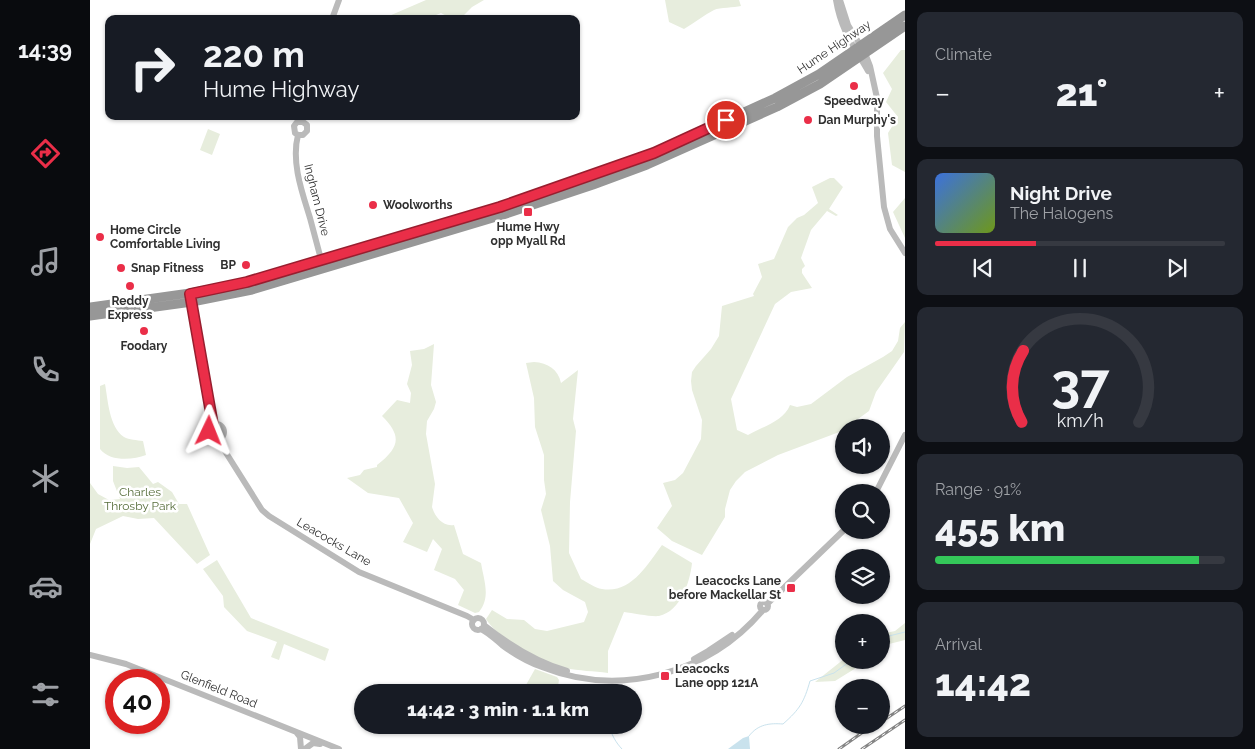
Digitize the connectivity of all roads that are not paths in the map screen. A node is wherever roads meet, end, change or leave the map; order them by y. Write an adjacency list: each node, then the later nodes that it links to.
1 (339, 0): 4 (street)
2 (836, 0): 7 (street)
3 (840, 0): 7 (street)
4 (333, 15)
5 (905, 15): 7 (highway, Hume Highway)
6 (905, 26): 7 (highway, Hume Highway)
7 (860, 51): 9 (street); 10 (highway, Hume Highway)
8 (304, 120): 10 (street, Ingham Drive)
9 (905, 253)
10 (323, 265): 11 (highway, Hume Highway)
11 (191, 298): 12 (highway, Hume Highway); 13 (highway, Hume Highway); 14 (street)
12 (90, 307)
13 (90, 316)
14 (213, 425): 16 (street); 16 (street)
15 (905, 435): 17 (street)
16 (220, 439): 18 (street, Leacocks Lane)
17 (880, 484)
18 (835, 539)
19 (90, 655): 20 (street, Glenfield Road)
20 (295, 731): 21 (street); 23 (street, Glenfield Road)
21 (301, 749)
22 (305, 749): 23 (street)
23 (338, 749)

